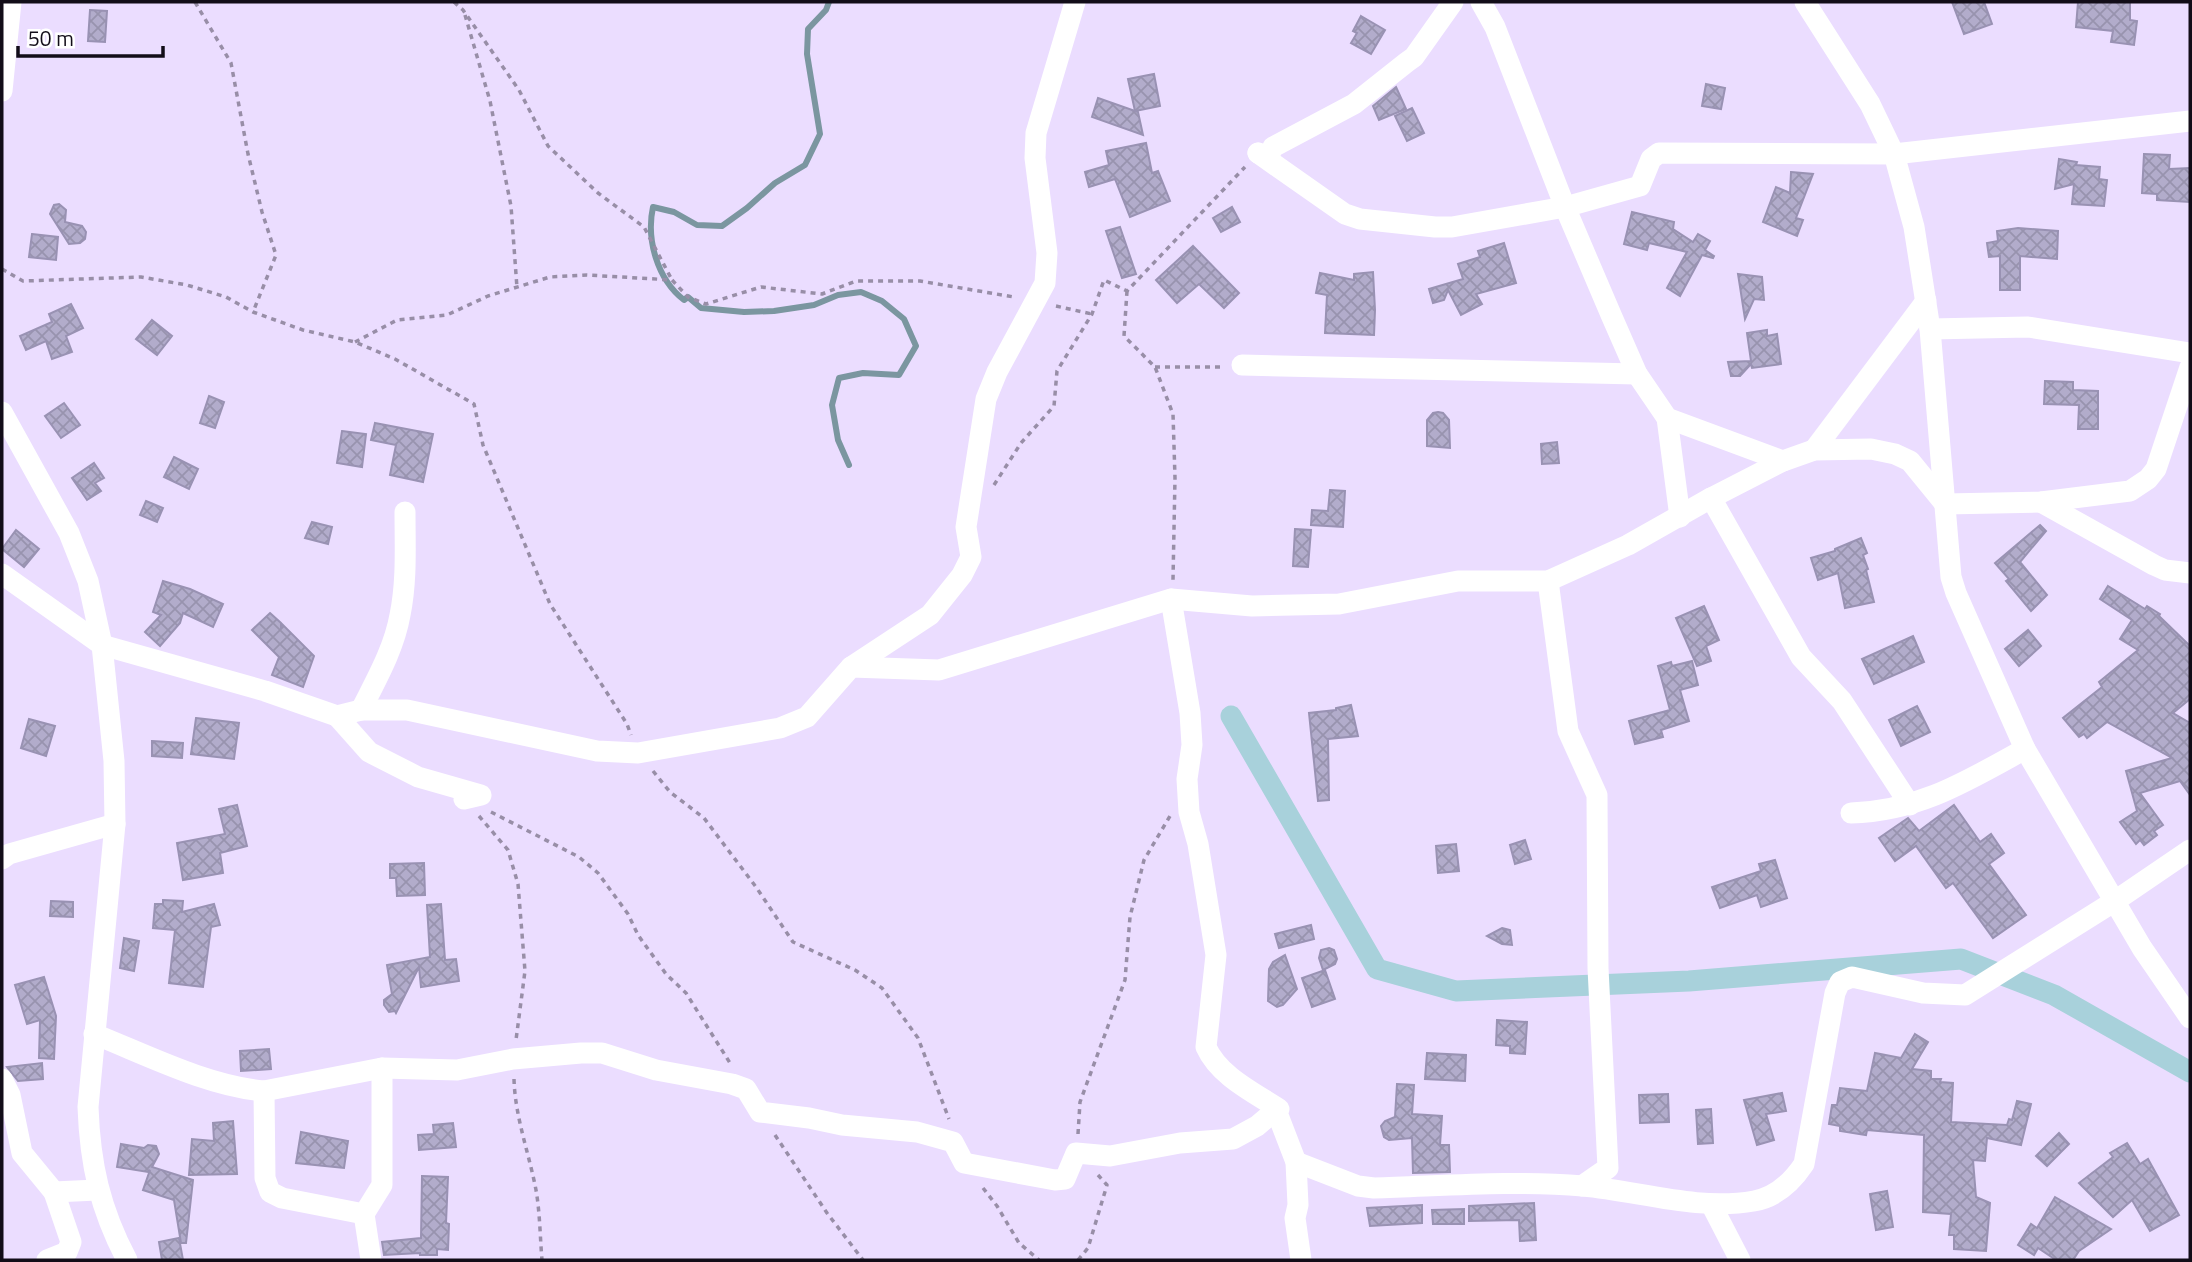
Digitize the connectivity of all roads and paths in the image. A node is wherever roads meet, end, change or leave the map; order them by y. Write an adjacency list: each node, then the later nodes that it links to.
1 (11, 2): 9 (street)
2 (195, 2): 20 (path)
3 (454, 2): 8 (path)
4 (1075, 2): 18 (street)
5 (1453, 2): 11 (street)
6 (1481, 2): 13 (street)
7 (1805, 2): 12 (street)
8 (463, 10): 15 (path); 16 (path)
9 (2, 91)
10 (2190, 121): 12 (street)
11 (1258, 153): 13 (street); 17 (path)
12 (1894, 154): 13 (street); 19 (street)
13 (1565, 207): 28 (street)
14 (2, 270): 20 (path)
15 (672, 280): 16 (path); 18 (path)
16 (517, 288): 23 (path)
17 (1127, 291): 21 (path); 26 (path)
18 (1037, 301): 21 (path); 44 (street)
19 (1926, 301): 22 (street); 31 (street)
20 (253, 312): 23 (path)
21 (1092, 314): 33 (path)
22 (1930, 329): 24 (street); 36 (street)
23 (355, 342): 48 (path)
24 (2190, 353)
25 (1242, 365): 26 (path); 28 (street)
26 (1156, 367): 42 (path)
27 (2190, 367): 35 (street)
28 (1637, 374): 30 (street)
29 (2, 412): 43 (street)
30 (1667, 418): 32 (street); 38 (street)
31 (1814, 450): 32 (street); 36 (street)
32 (1783, 461): 34 (street)
33 (993, 485)
34 (1711, 498): 38 (street); 51 (street)
35 (2041, 502): 36 (street); 39 (street)
36 (1945, 504): 47 (street)
37 (405, 512): 45 (street)
38 (1680, 517): 41 (street)
39 (2190, 573)
40 (2, 574): 43 (street)
41 (1548, 581): 42 (street); 71 (street)
42 (1171, 599): 44 (street); 49 (street)
43 (102, 645): 46 (street); 53 (street)
44 (851, 667): 48 (street)
45 (361, 710): 46 (street); 48 (street)
46 (337, 716): 50 (street)
47 (2025, 749): 51 (street); 56 (street)
48 (638, 753): 66 (path)
49 (1187, 779): 64 (street); 67 (path)
50 (464, 799): 59 (path); 61 (path)
51 (1910, 805): 52 (street)
52 (1851, 813)
53 (114, 824): 55 (street); 58 (street)
54 (2190, 850): 56 (street)
55 (2, 859)
56 (2115, 901): 57 (street); 74 (street)
57 (2190, 1018)
58 (94, 1034): 63 (street); 72 (street)
59 (513, 1059): 60 (street); 65 (street); 79 (path)
60 (382, 1068): 63 (street); 75 (street)
61 (736, 1072)
62 (2, 1079): 68 (street)
63 (264, 1091): 75 (street)
64 (1276, 1110): 67 (street); 69 (street)
65 (761, 1112): 70 (street); 80 (path)
66 (952, 1129)
67 (1076, 1153): 70 (street); 82 (path)
68 (12, 1155): 73 (street)
69 (1296, 1162): 71 (street); 83 (street)
70 (964, 1163): 81 (path)
71 (1583, 1186): 74 (street)
72 (97, 1190): 73 (street); 77 (street)
73 (54, 1192): 76 (street)
74 (1711, 1204): 84 (street)
75 (364, 1214): 78 (street)
76 (47, 1260)
77 (127, 1260)
78 (371, 1260)
79 (542, 1260)
80 (863, 1260)
81 (1039, 1260)
82 (1078, 1260)
83 (1301, 1260)
84 (1740, 1260)

